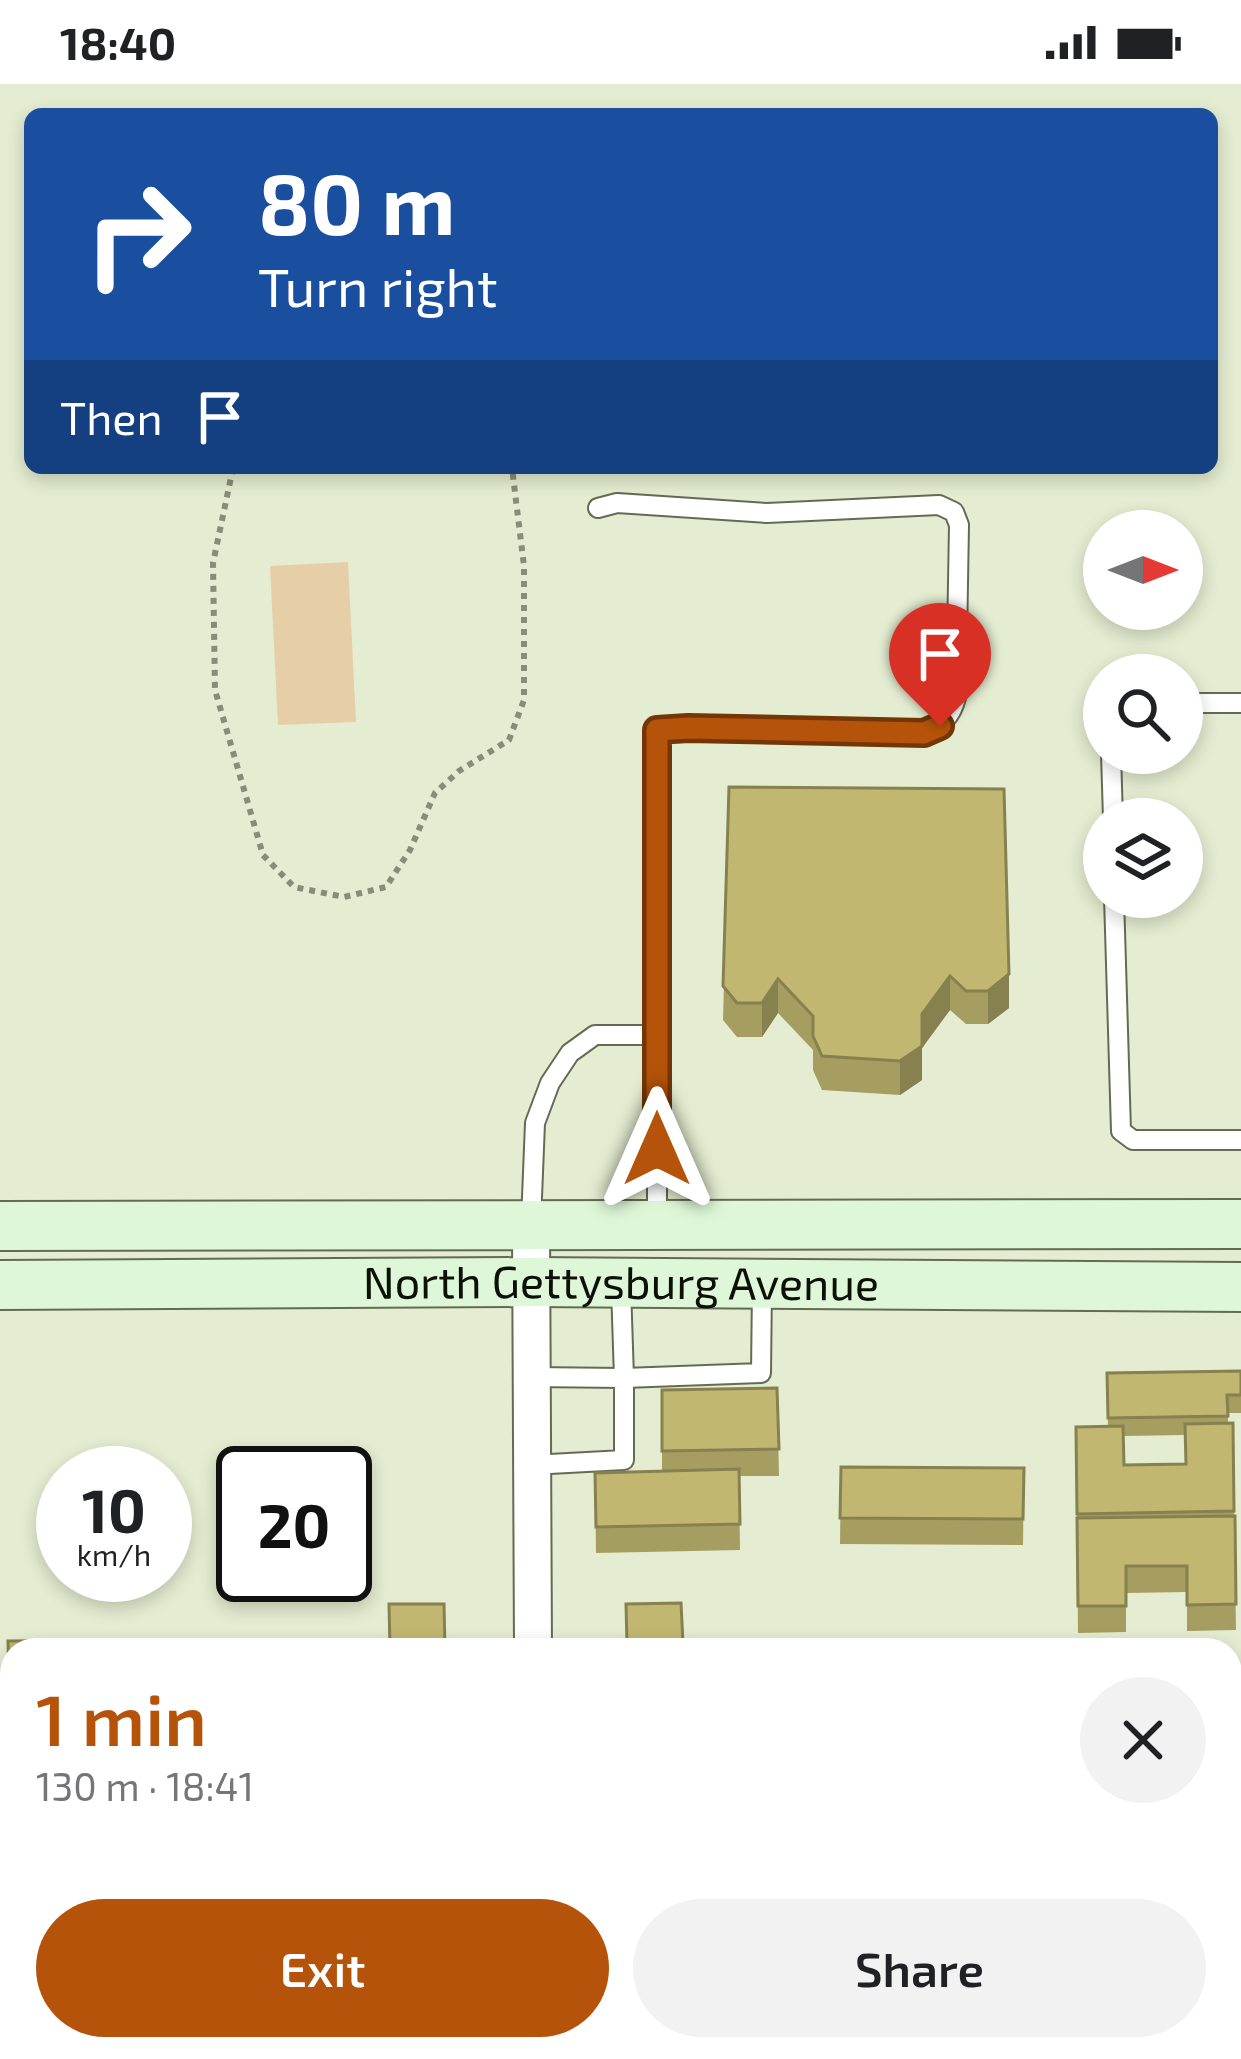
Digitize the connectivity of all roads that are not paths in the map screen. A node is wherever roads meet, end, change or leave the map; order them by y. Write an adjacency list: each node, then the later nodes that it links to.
1 (598, 508): 5 (lane)
2 (1203, 703): 3 (lane)
3 (1241, 703)
4 (1115, 918): 6 (lane)
5 (657, 1035): 7 (lane); 8 (lane)
6 (1241, 1140)
7 (531, 1224): 8 (main road, North Gettysburg Avenue); 10 (main road, North Gettysburg Avenue); 11 (street)
8 (657, 1224): 9 (main road, North Gettysburg Avenue)
9 (1241, 1224)
10 (0, 1226)
11 (531, 1282): 12 (main road, North Gettysburg Avenue); 14 (main road, North Gettysburg Avenue); 16 (street)
12 (621, 1282): 13 (main road, North Gettysburg Avenue); 17 (lane)
13 (762, 1283): 15 (main road, North Gettysburg Avenue); 17 (lane)
14 (0, 1285)
15 (1241, 1287)
16 (531, 1378): 17 (lane); 18 (street)
17 (623, 1378): 18 (lane)
18 (531, 1465): 19 (street)
19 (533, 1638)

